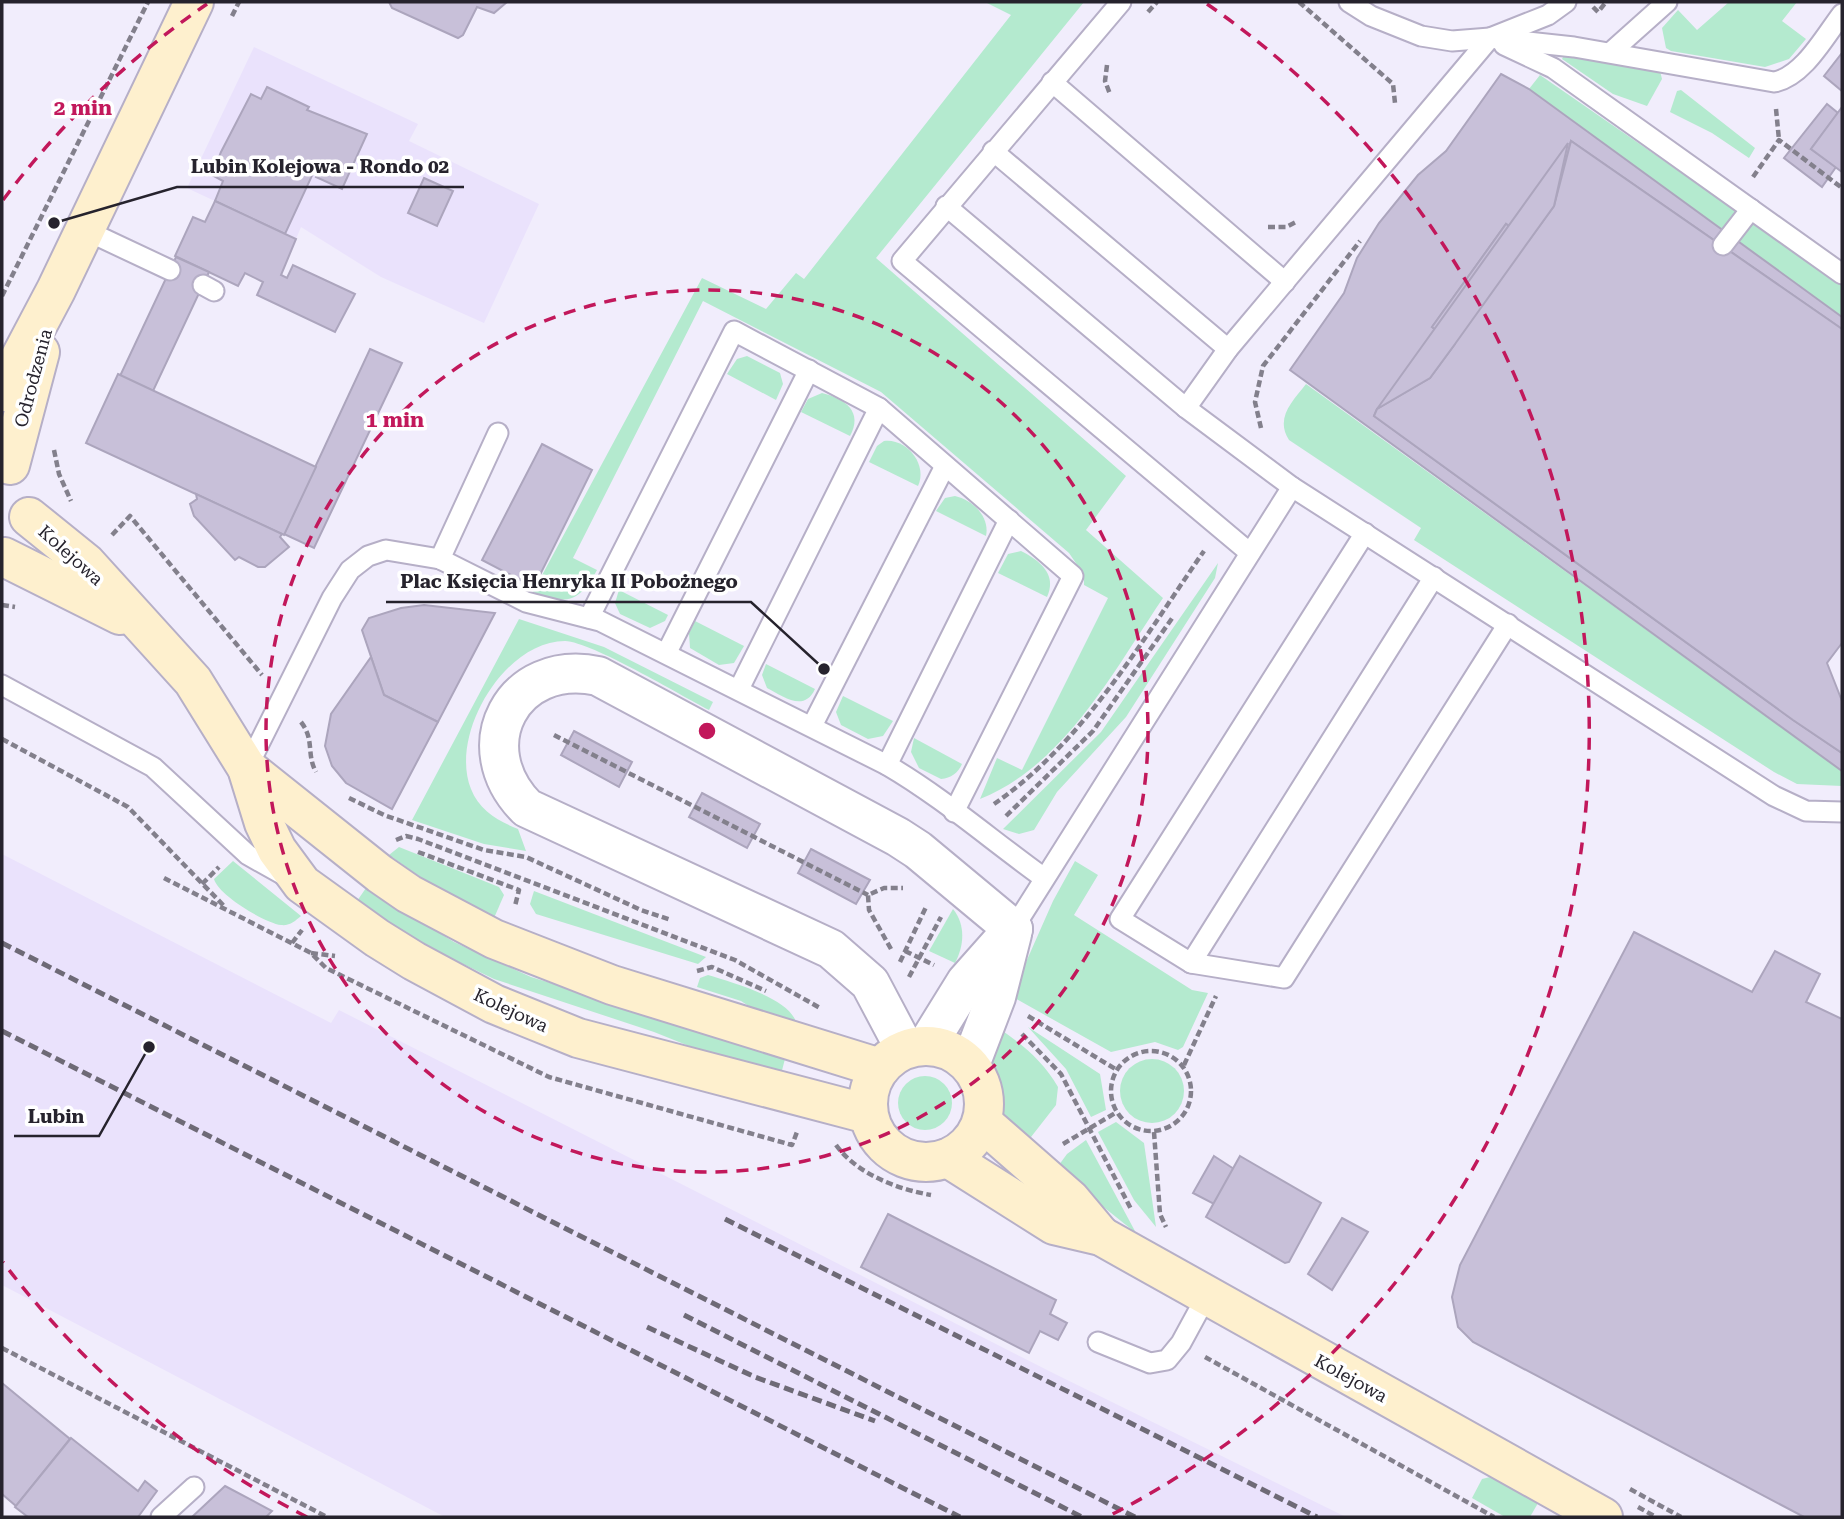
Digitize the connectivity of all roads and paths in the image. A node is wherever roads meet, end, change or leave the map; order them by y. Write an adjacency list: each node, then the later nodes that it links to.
1 (148, 2): 30 (path)
2 (194, 2): 23 (street, Odrodzenia)
3 (1121, 2): 14 (lane)
4 (1157, 2): 10 (path)
5 (1299, 2): 16 (path)
6 (1349, 2): 11 (lane)
7 (1566, 2): 11 (lane)
8 (1667, 2): 12 (lane)
9 (1842, 14): 12 (lane)
10 (1139, 23)
11 (1490, 38): 12 (lane); 19 (lane); 28 (lane)
12 (1611, 52)
13 (1108, 61): 15 (path)
14 (1052, 82): 17 (lane); 28 (lane)
15 (1110, 96)
16 (1395, 107)
17 (993, 151): 20 (lane); 31 (lane)
18 (1842, 188): 19 (path)
19 (1745, 204): 25 (lane); 27 (lane)
20 (946, 206): 35 (lane); 44 (lane)
21 (1302, 219): 22 (path)
22 (1263, 226)
23 (85, 230): 26 (lane); 29 (street, Odrodzenia)
24 (1361, 240): 37 (path)
25 (1723, 245)
26 (170, 270)
27 (1842, 274)
28 (1285, 282): 31 (lane)
29 (56, 290): 33 (street, Odrodzenia); 38 (street, Odrodzenia)
30 (2, 296)
31 (1228, 349): 35 (lane)
32 (809, 370): 34 (lane); 49 (lane); 52 (lane)
33 (2, 392)
34 (879, 408): 39 (lane); 54 (lane)
35 (1186, 408): 40 (lane)
36 (498, 433): 46 (lane)
37 (1264, 433)
38 (6, 462): 41 (street)
39 (945, 466): 42 (lane); 55 (lane)
40 (1292, 487): 43 (lane); 44 (lane)
41 (29, 517): 45 (street); 51 (street, Kolejowa)
42 (1009, 520): 58 (lane); 60 (lane)
43 (1365, 533): 47 (lane); 75 (lane)
44 (1250, 553): 65 (lane)
45 (3, 557): 51 (street, Kolejowa)
46 (440, 559): 49 (lane); 59 (lane)
47 (1434, 577): 50 (lane); 75 (lane)
48 (1176, 612): 62 (path)
49 (589, 618): 52 (lane)
50 (1508, 624): 61 (lane); 77 (lane)
51 (140, 625): 59 (street, Kolejowa)
52 (667, 652): 54 (lane)
53 (2, 685): 66 (lane)
54 (739, 689): 55 (lane)
55 (812, 726): 58 (lane)
56 (554, 735): 69 (path)
57 (2, 739): 70 (path)
58 (887, 765): 60 (lane)
59 (247, 768): 63 (street, Kolejowa); 66 (street, Kolejowa)
60 (954, 812): 62 (lane)
61 (1842, 812)
62 (989, 839): 65 (lane)
63 (372, 867): 81 (path); 82 (street, Kolejowa)
64 (164, 878): 70 (path)
65 (1044, 878): 72 (lane)
66 (302, 884): 71 (street, Kolejowa)
67 (960, 885): 72 (street); 78 (path); 79 (street)
68 (908, 889): 69 (path)
69 (868, 895): 76 (path)
70 (228, 911): 73 (path)
71 (340, 912): 73 (path); 85 (street, Kolejowa)
72 (1013, 929): 80 (street)
73 (311, 953): 74 (path)
74 (344, 961)
75 (1191, 963): 77 (lane)
76 (899, 965)
77 (1228, 969): 84 (path)
78 (911, 975): 79 (path); 80 (path)
79 (882, 1001): 82 (street)
80 (973, 1006): 82 (street); 83 (street); 90 (path)
81 (825, 1012)
82 (904, 1054): 83 (street); 85 (street)
83 (970, 1065): 86 (street)
84 (1184, 1065): 84 (path)
85 (868, 1114): 88 (street)
86 (982, 1122): 88 (street); 91 (street)
87 (831, 1138): 89 (path)
88 (948, 1158): 91 (street)
89 (937, 1196)
90 (1135, 1217)
91 (1101, 1236): 92 (street, Kolejowa)
92 (1206, 1297): 94 (lane); 101 (street, Kolejowa)
93 (1098, 1342): 94 (lane)
94 (1181, 1343): 100 (path)
95 (2, 1348): 99 (path)
96 (1622, 1484): 102 (path)
97 (194, 1487): 98 (lane)
98 (161, 1517)
99 (327, 1517)
100 (1494, 1517)
101 (1603, 1517)
102 (1681, 1517)

